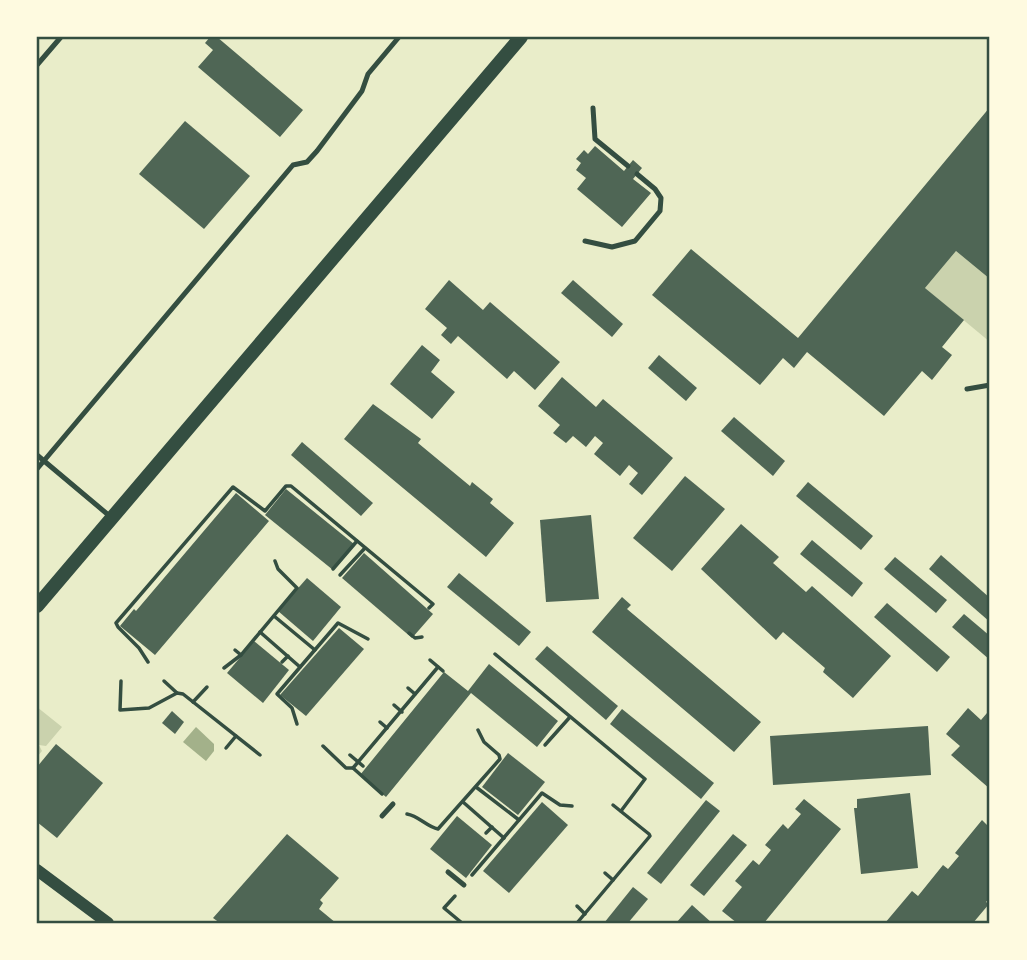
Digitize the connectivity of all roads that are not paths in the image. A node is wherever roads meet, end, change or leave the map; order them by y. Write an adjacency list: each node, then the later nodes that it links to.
1 (61, 37): 4 (lane)
2 (398, 37): 12 (lane)
3 (521, 37): 14 (main road)
4 (37, 65)
5 (593, 108): 6 (lane)
6 (628, 166)
7 (637, 174): 8 (lane)
8 (585, 241)
9 (990, 385): 10 (lane)
10 (967, 389)
11 (37, 456): 12 (lane)
12 (43, 461): 13 (lane); 14 (lane)
13 (37, 469)
14 (111, 518): 15 (main road)
15 (37, 606)
16 (393, 804): 17 (lane)
17 (382, 816)
18 (37, 870): 21 (street)
19 (448, 872): 20 (lane)
20 (464, 885)
21 (108, 923)

